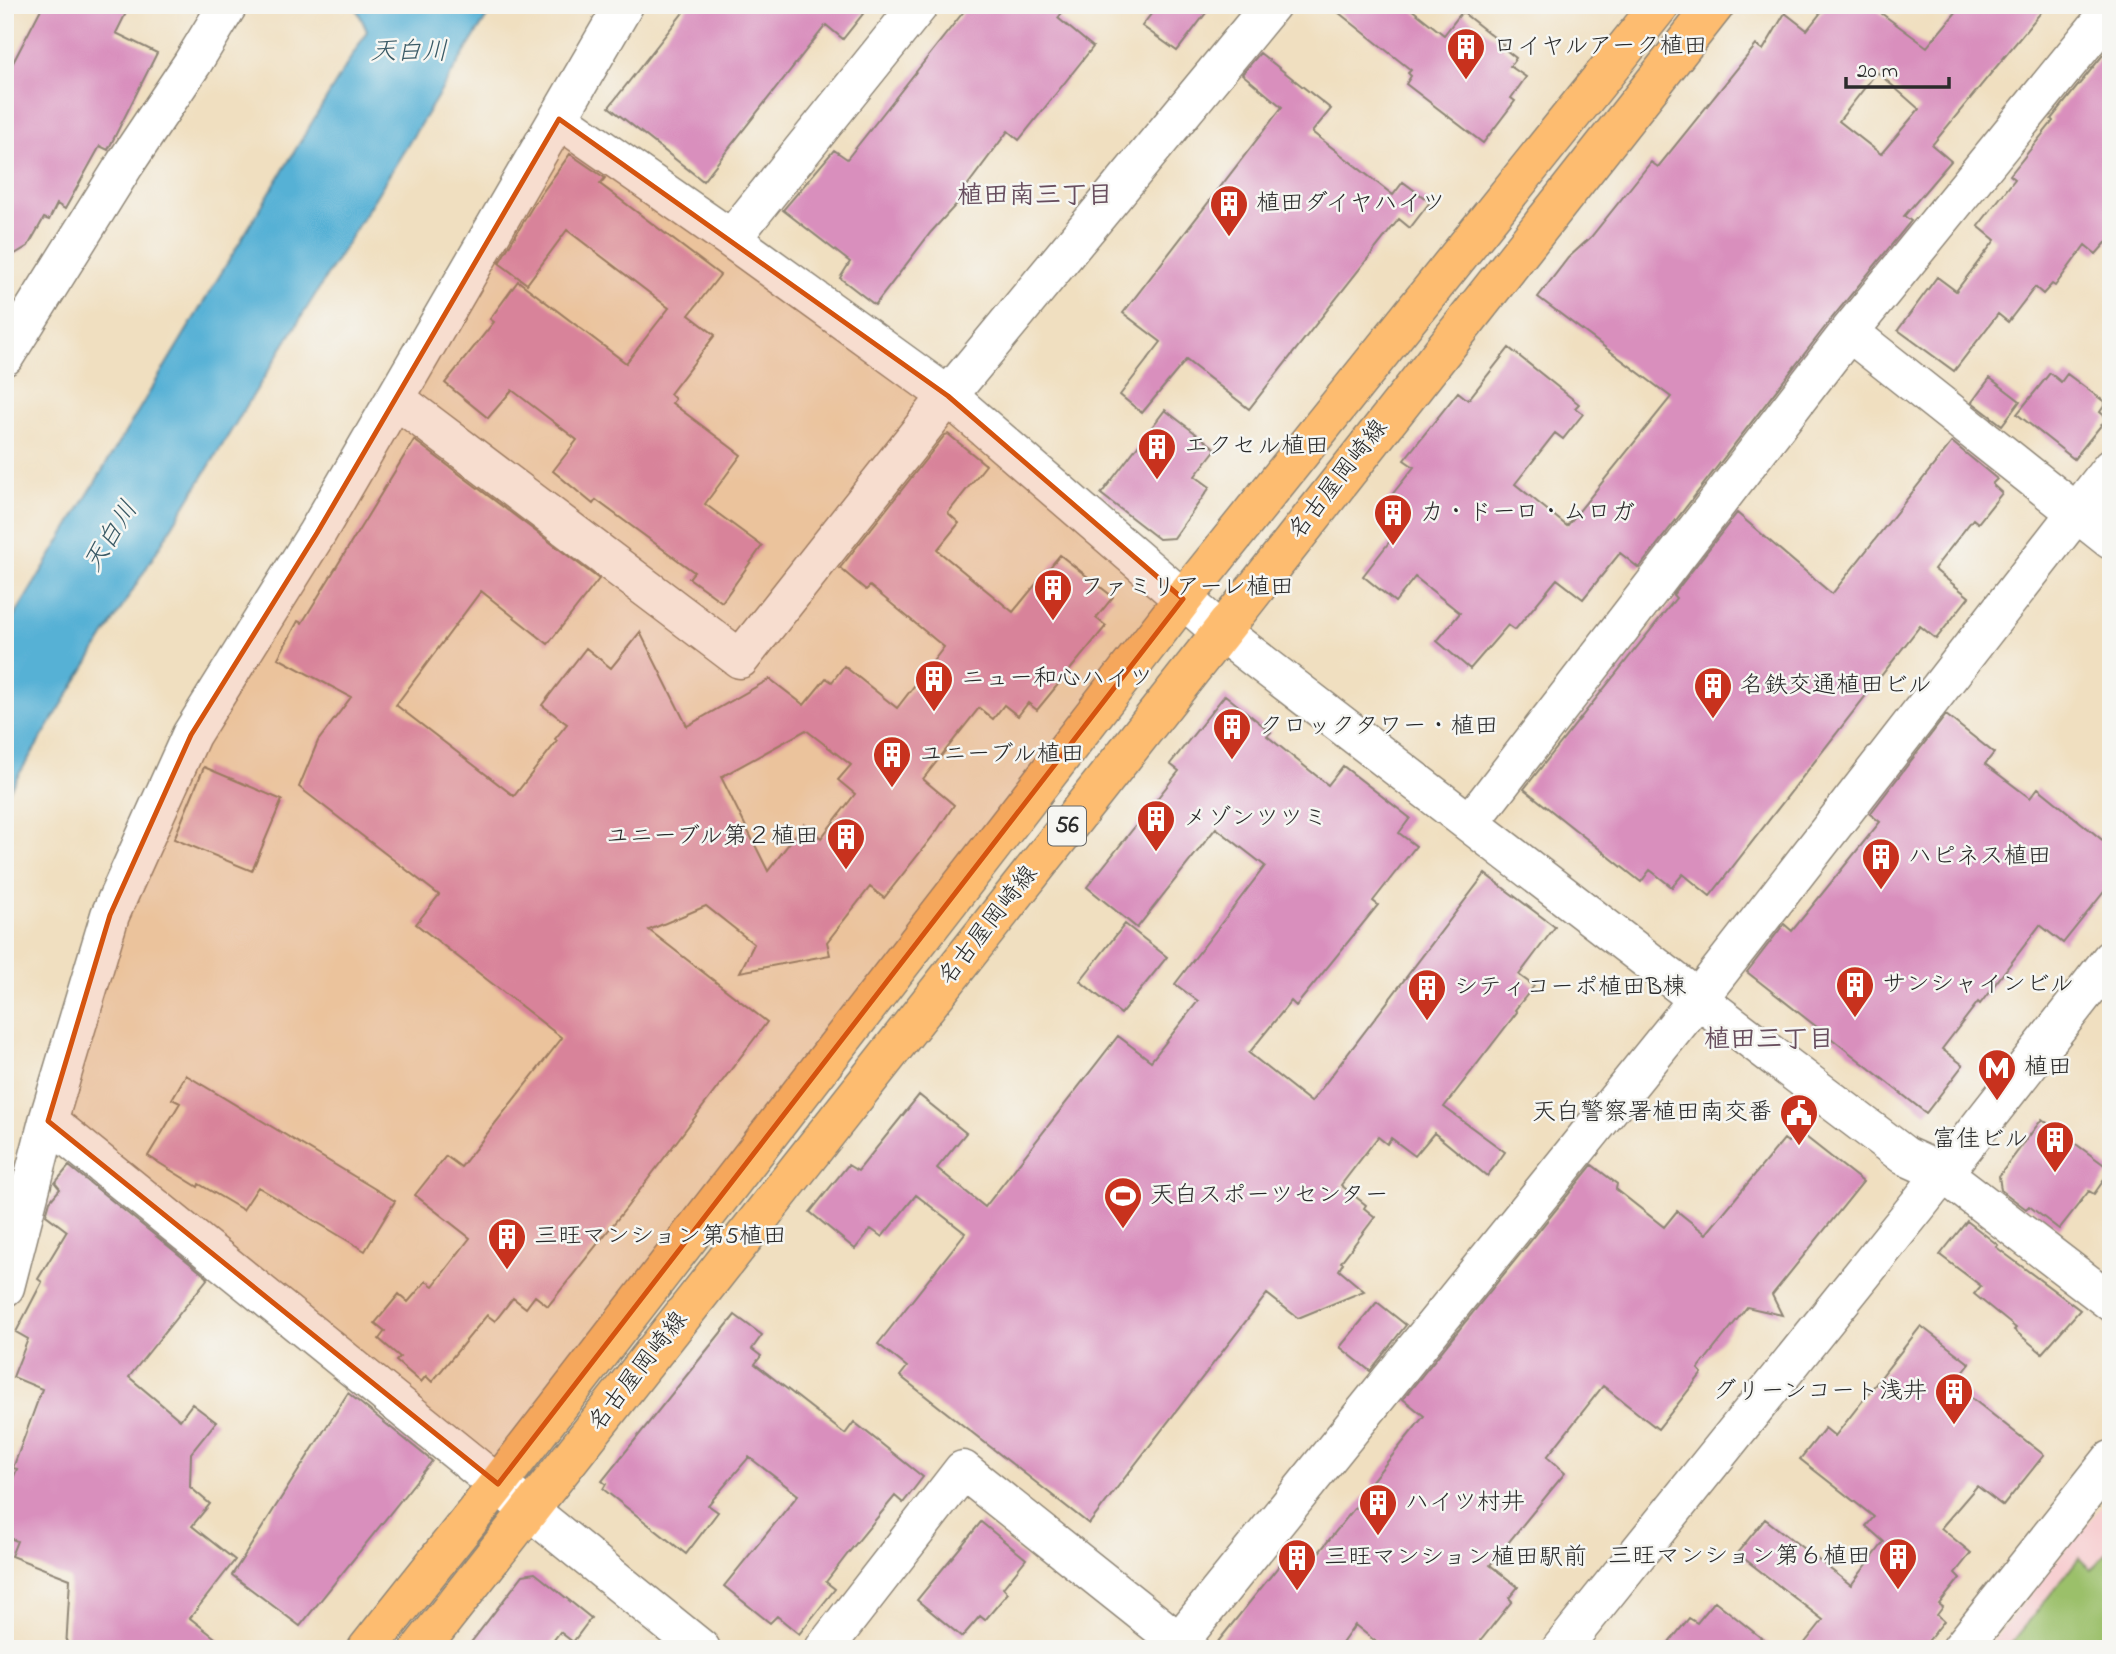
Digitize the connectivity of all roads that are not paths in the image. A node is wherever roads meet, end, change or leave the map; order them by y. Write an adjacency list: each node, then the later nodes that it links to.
1 (228, 5): 11 (street)
2 (625, 5): 8 (street)
3 (919, 5): 9 (street)
4 (1271, 5): 12 (street)
5 (1660, 5): 17 (main road, 名古屋岡崎線 / 56)
6 (1715, 5): 18 (main road, 名古屋岡崎線 / 56)
7 (2111, 10): 10 (street)
8 (559, 119): 9 (street); 13 (street)
9 (731, 239): 12 (street)
10 (1849, 332): 15 (street); 19 (street)
11 (5, 356)
12 (948, 396): 13 (street); 17 (street)
13 (396, 399): 22 (street)
14 (2111, 468): 15 (street)
15 (2075, 512): 16 (street); 21 (street)
16 (2111, 540)
17 (1183, 600): 18 (street); 27 (main road, 名古屋岡崎線 / 56)
18 (1220, 631): 19 (street); 28 (main road, 名古屋岡崎線 / 56)
19 (1470, 823): 21 (street)
20 (2111, 959): 23 (street)
21 (1698, 999): 23 (street); 29 (street)
22 (48, 1121): 24 (street); 27 (street)
23 (1943, 1173): 25 (street); 34 (street)
24 (5, 1287)
25 (2111, 1302)
26 (2111, 1460): 35 (street)
27 (498, 1484): 28 (street); 30 (main road, 名古屋岡崎線 / 56)
28 (530, 1510): 31 (main road, 名古屋岡崎線 / 56); 32 (street)
29 (1182, 1645): 33 (street)
30 (367, 1649)
31 (420, 1649)
32 (701, 1649)
33 (824, 1649)
34 (1561, 1649)
35 (1961, 1649)

